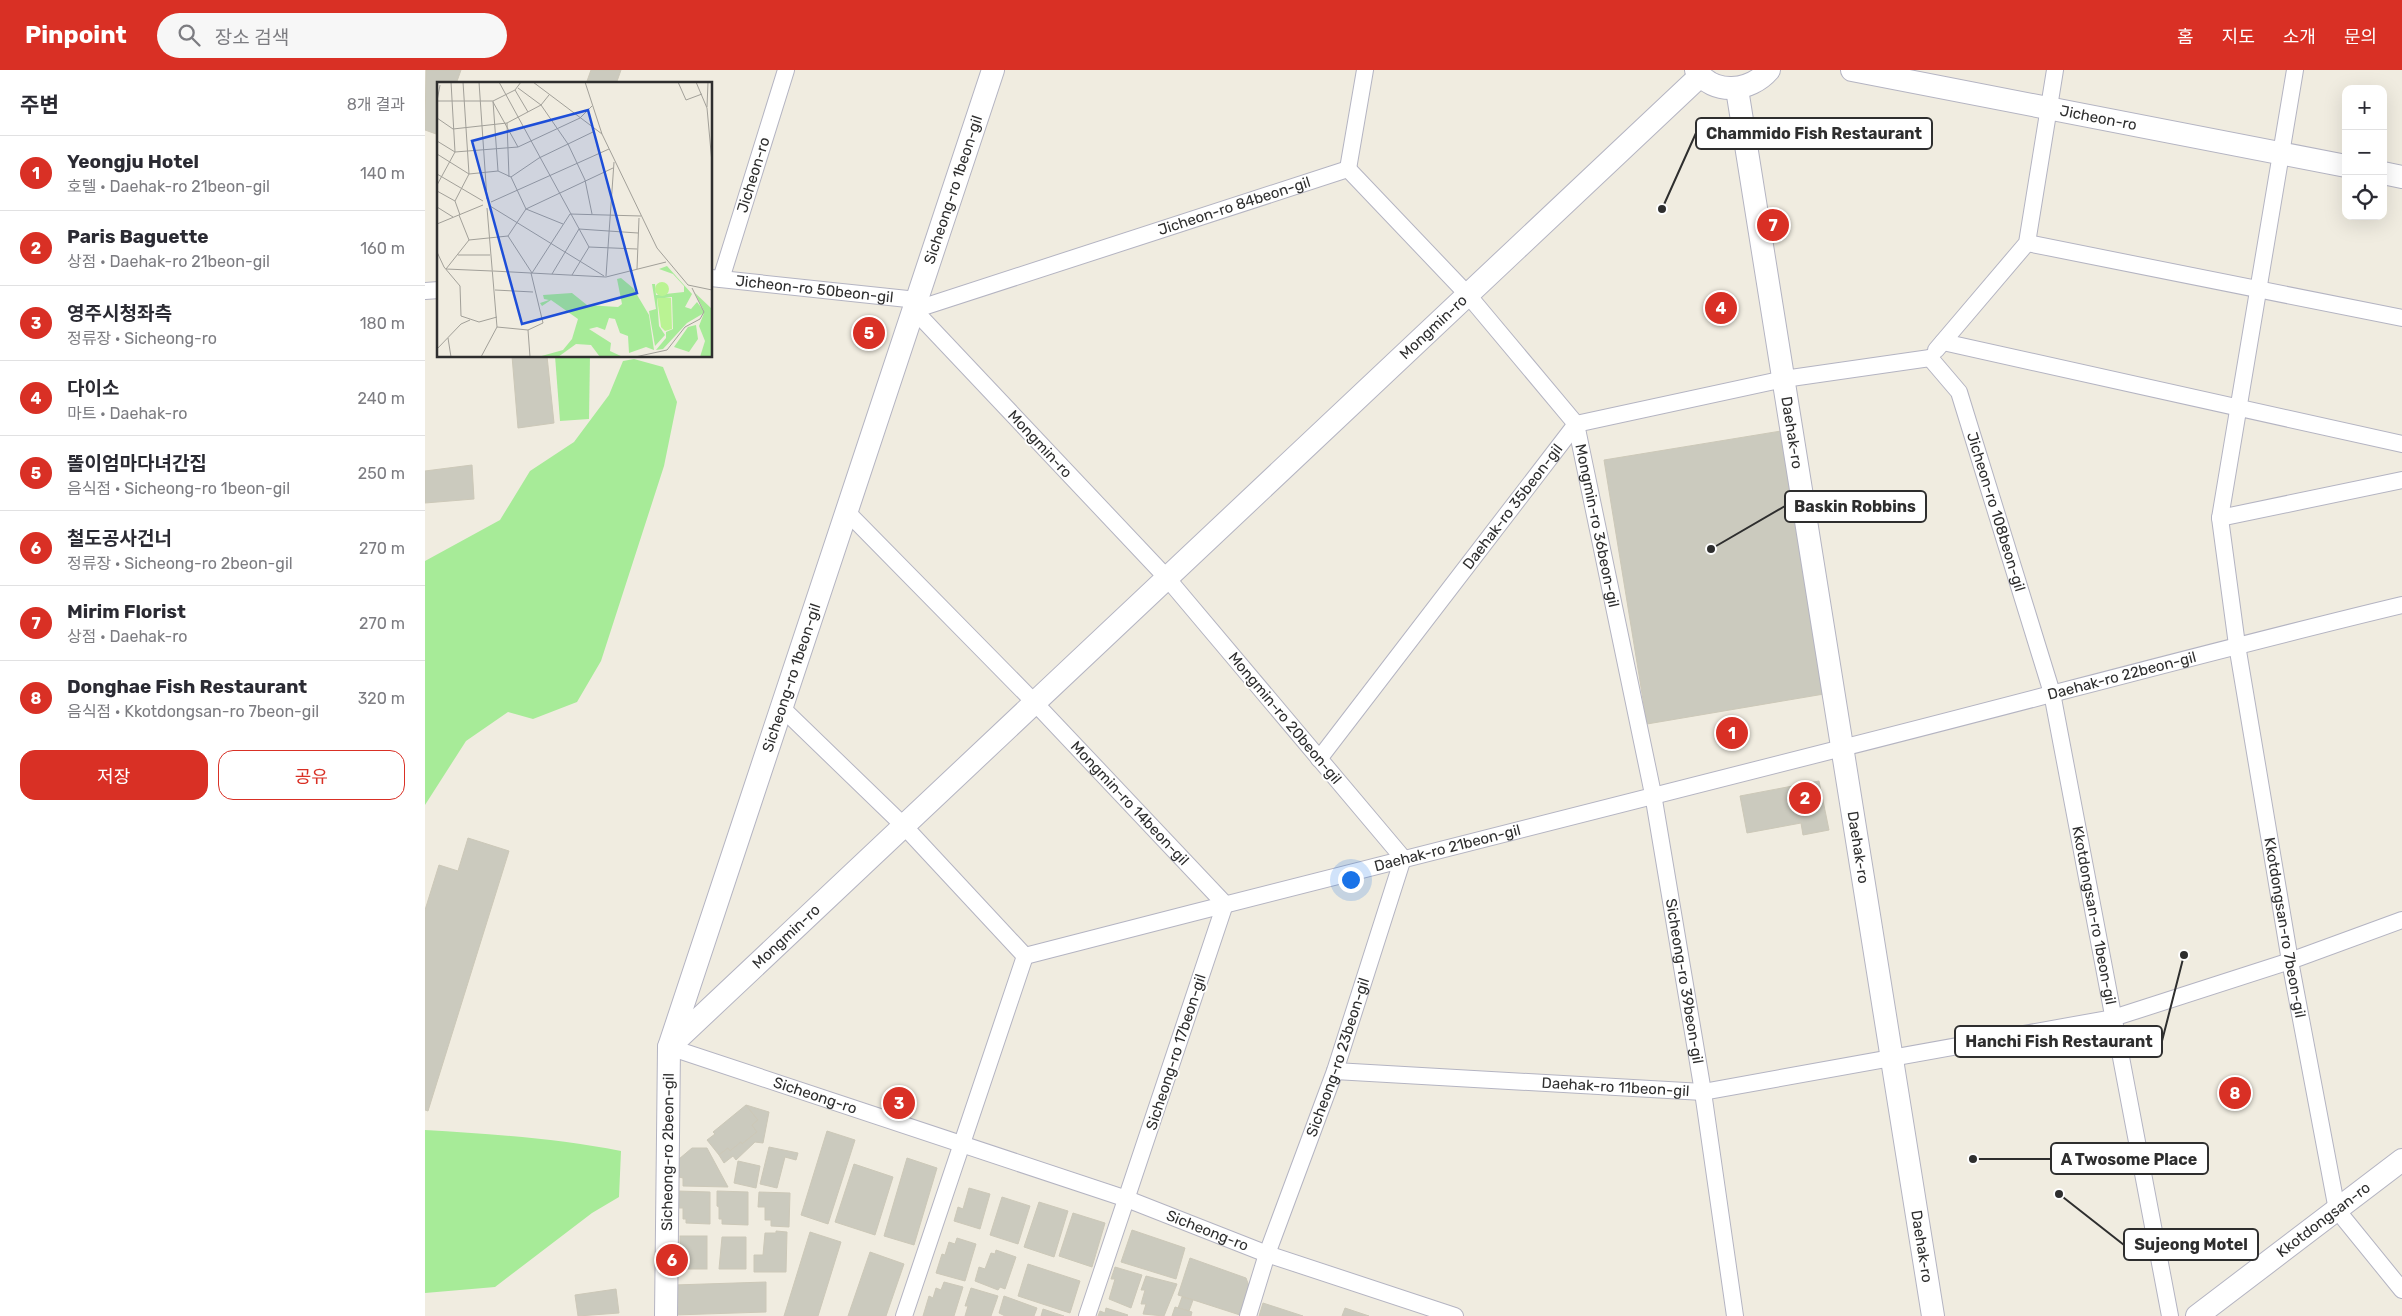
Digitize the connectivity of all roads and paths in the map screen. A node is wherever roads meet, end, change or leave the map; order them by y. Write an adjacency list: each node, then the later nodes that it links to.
1 (786, 70): 17 (street, Jicheon-ro)
2 (993, 70): 20 (main road, Sicheong-ro 1beon-gil)
3 (1365, 70): 13 (street)
4 (1769, 70): 9 (main road)
5 (1852, 70): 10 (main road, Jicheon-ro)
6 (2055, 70): 10 (street)
7 (2295, 70): 11 (street, Kkotdongsan-ro 7beon-gil)
8 (1698, 73): 9 (main road); 19 (main road, Mongmin-ro)
9 (1737, 88): 24 (main road, Daehak-ro)
10 (2047, 108): 11 (main road, Jicheon-ro); 16 (street)
11 (2280, 153): 12 (main road, Jicheon-ro); 18 (street, Kkotdongsan-ro 7beon-gil)
12 (2342, 165)
13 (1348, 170): 19 (street); 20 (street, Jicheon-ro 84beon-gil)
14 (2387, 175): 15 (main road)
15 (2402, 177)
16 (2027, 243): 18 (street); 22 (street)
17 (716, 279): 20 (street, Jicheon-ro 50beon-gil)
18 (2257, 290): 21 (street); 25 (street, Kkotdongsan-ro 7beon-gil)
19 (1467, 295): 26 (street, Mongmin-ro 36beon-gil); 31 (main road, Mongmin-ro)
20 (915, 305): 29 (main road, Sicheong-ro 1beon-gil); 31 (street, Mongmin-ro)
21 (2402, 318)
22 (1943, 342): 23 (street); 25 (street)
23 (1930, 358): 24 (street, Daehak-ro); 34 (street, Jicheon-ro 108beon-gil)
24 (1784, 379): 26 (street); 37 (main road, Daehak-ro)
25 (2238, 407): 27 (street); 30 (street, Kkotdongsan-ro 7beon-gil)
26 (1576, 424): 38 (street, Daehak-ro 35beon-gil); 39 (street, Mongmin-ro 36beon-gil)
27 (2402, 444)
28 (2402, 480): 30 (street)
29 (847, 512): 35 (street); 36 (main road, Sicheong-ro 1beon-gil)
30 (2220, 518): 33 (street, Kkotdongsan-ro 7beon-gil)
31 (1167, 578): 35 (main road, Mongmin-ro); 38 (street, Mongmin-ro 20beon-gil)
32 (2402, 605): 33 (street, Daehak-ro 22beon-gil)
33 (2237, 645): 34 (street, Daehak-ro 22beon-gil); 45 (street, Kkotdongsan-ro 7beon-gil)
34 (2052, 693): 37 (street, Daehak-ro 22beon-gil); 46 (street, Kkotdongsan-ro 1beon-gil)
35 (1035, 703): 40 (main road, Mongmin-ro); 42 (street, Mongmin-ro 14beon-gil)
36 (782, 708): 40 (street); 47 (main road, Sicheong-ro 1beon-gil)
37 (1843, 748): 39 (street, Daehak-ro 21beon-gil); 48 (main road, Daehak-ro)
38 (1319, 759): 41 (street, Mongmin-ro 20beon-gil)
39 (1653, 794): 41 (street, Daehak-ro 21beon-gil); 50 (street, Sicheong-ro 39beon-gil)
40 (904, 826): 44 (street); 47 (main road, Mongmin-ro)
41 (1403, 858): 42 (street, Daehak-ro 21beon-gil); 49 (street, Sicheong-ro 23beon-gil)
42 (1225, 904): 44 (street, Daehak-ro 21beon-gil); 53 (street, Sicheong-ro 17beon-gil)
43 (2402, 920): 45 (street, Daehak-ro 11beon-gil)
44 (1025, 956): 51 (street)
45 (2290, 961): 46 (street, Daehak-ro 11beon-gil); 54 (street, Kkotdongsan-ro 7beon-gil)
46 (2113, 1018): 48 (street, Daehak-ro 11beon-gil); 64 (street, Kkotdongsan-ro 1beon-gil)
47 (669, 1048): 51 (street, Sicheong-ro); 57 (main road, Sicheong-ro 2beon-gil)
48 (1893, 1059): 50 (street, Daehak-ro 11beon-gil); 63 (main road, Daehak-ro)
49 (1335, 1071): 50 (street, Daehak-ro 11beon-gil); 55 (street, Sicheong-ro 23beon-gil)
50 (1703, 1092): 62 (street, Sicheong-ro 39beon-gil)
51 (961, 1144): 53 (street, Sicheong-ro); 58 (street)
52 (2402, 1160): 54 (main road, Kkotdongsan-ro)
53 (1127, 1200): 55 (street, Sicheong-ro); 59 (street, Sicheong-ro 17beon-gil)
54 (2337, 1210): 56 (street); 65 (main road, Kkotdongsan-ro)
55 (1267, 1254): 60 (street, Sicheong-ro 23beon-gil); 61 (street, Sicheong-ro)
56 (2402, 1290)
57 (666, 1316)
58 (904, 1316)
59 (1087, 1316)
60 (1247, 1316)
61 (1455, 1316)
62 (1735, 1316)
63 (1933, 1316)
64 (2169, 1316)
65 (2197, 1316)

